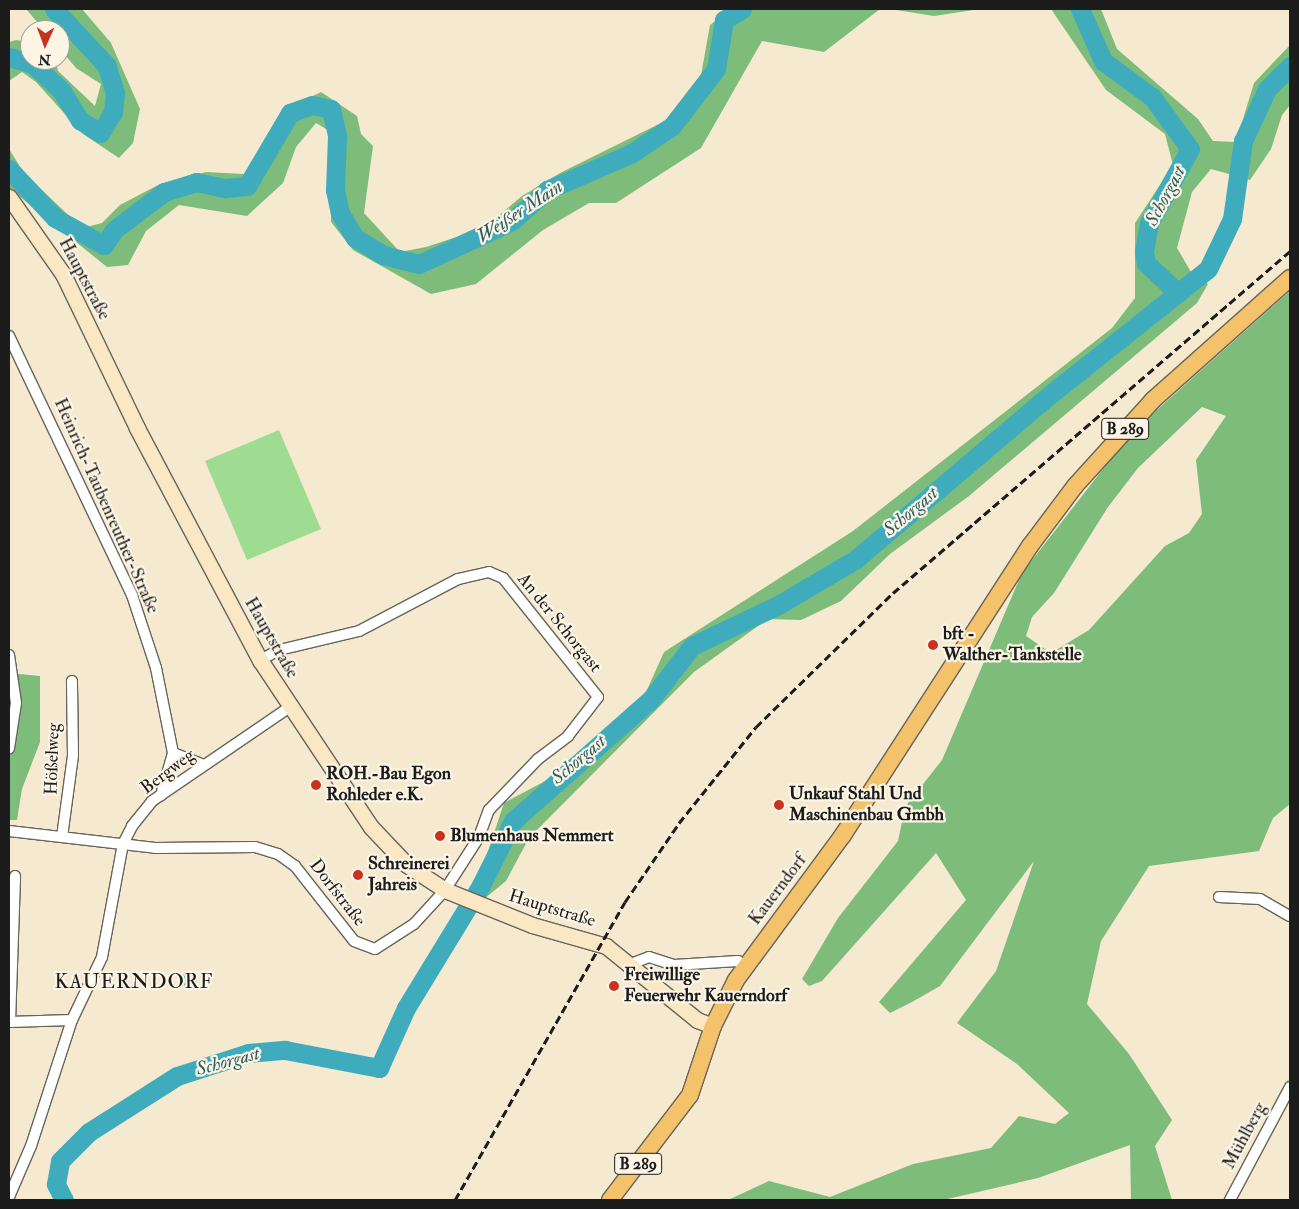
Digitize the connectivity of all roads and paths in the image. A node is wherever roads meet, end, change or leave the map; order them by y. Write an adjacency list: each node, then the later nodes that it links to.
1 (9, 197): 5 (main road, Hauptstraße)
2 (1290, 278): 20 (main road, Kauerndorf / B 289)
3 (9, 336): 9 (street, Heinrich-Taubenreuther-Straße)
4 (9, 655): 8 (street)
5 (260, 660): 7 (main road, Hauptstraße); 16 (street, An der Schorgast)
6 (72, 680): 13 (street, Hößelweg)
7 (290, 707): 10 (street, Bergweg); 16 (main road, Hauptstraße)
8 (9, 748)
9 (173, 753): 10 (street); 11 (street, Heinrich-Taubenreuther-Straße)
10 (204, 765): 11 (street, Bergweg)
11 (162, 795): 14 (street, Bergweg)
12 (9, 831): 13 (street)
13 (62, 838): 14 (street)
14 (122, 844): 16 (street, Dorfstraße); 21 (street)
15 (15, 876): 22 (street)
16 (451, 893): 19 (main road, Hauptstraße)
17 (1219, 897): 18 (street)
18 (1290, 916)
19 (632, 964): 20 (street); 23 (main road, Hauptstraße)
20 (745, 966): 23 (main road, Kauerndorf / B 289)
21 (72, 1020): 22 (street); 25 (street)
22 (9, 1022)
23 (713, 1026): 26 (main road, Kauerndorf / B 289)
24 (1290, 1087): 27 (street, Mühlberg)
25 (9, 1197)
26 (610, 1200)
27 (1230, 1200)

